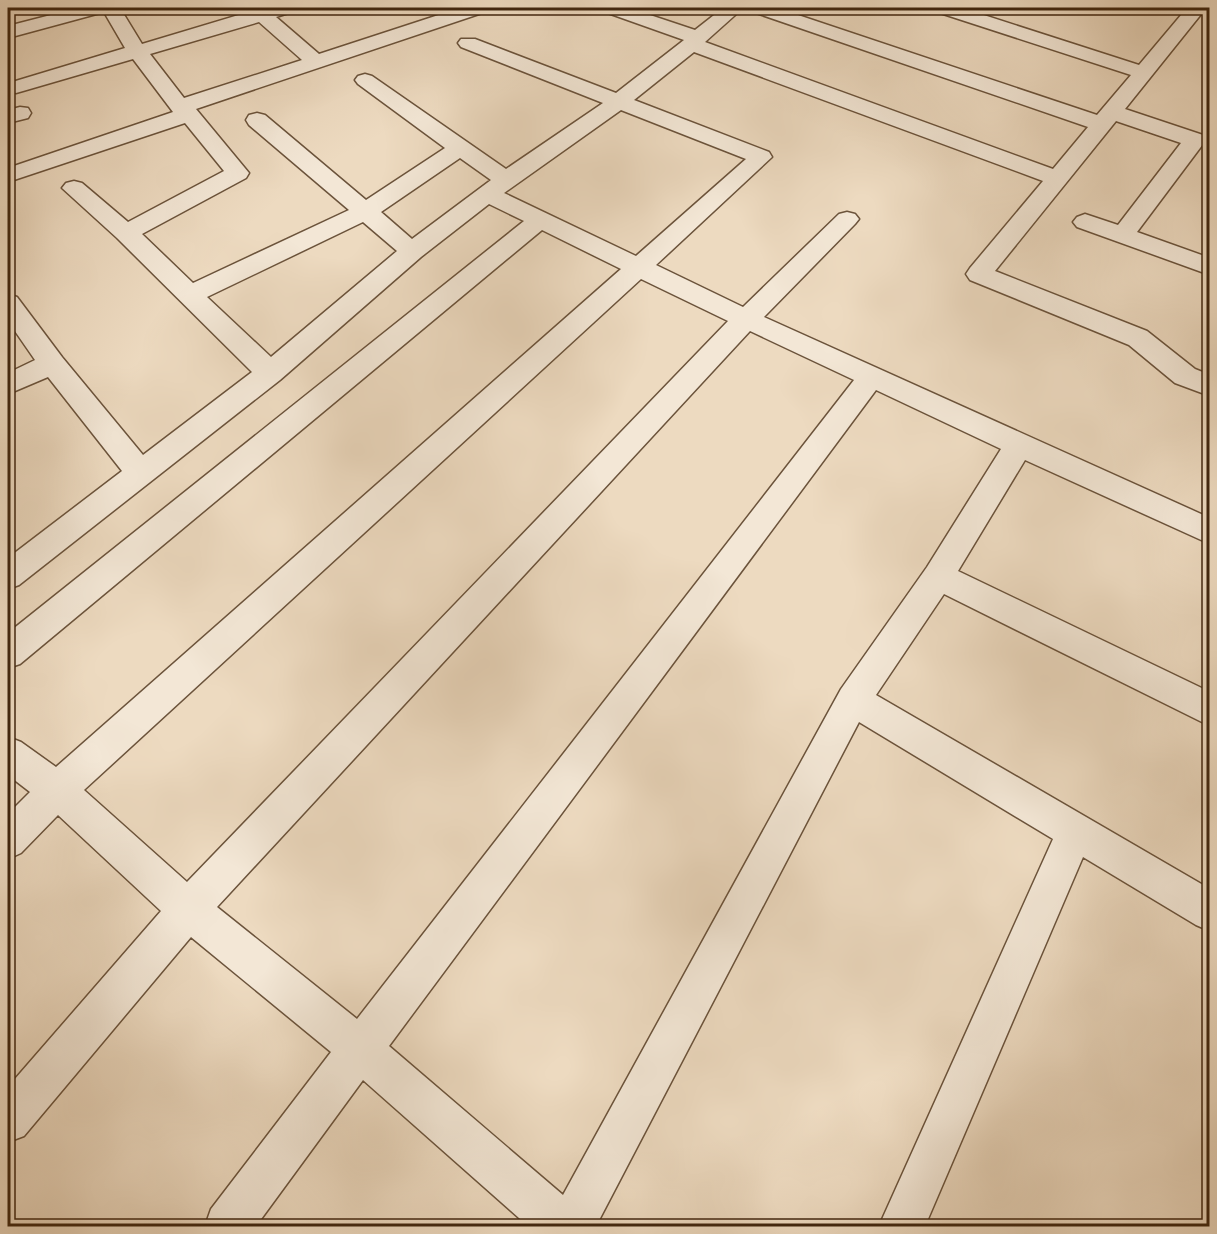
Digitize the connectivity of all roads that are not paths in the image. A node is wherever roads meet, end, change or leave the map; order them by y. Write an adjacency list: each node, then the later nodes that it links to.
1 (98, 8): 13 (street)
2 (111, 8): 16 (street)
3 (285, 8): 11 (street)
4 (478, 8): 17 (street)
5 (612, 8): 12 (street)
6 (668, 8): 12 (street)
7 (734, 8): 14 (street)
8 (760, 8): 23 (street)
9 (944, 8): 18 (street)
10 (1197, 8): 18 (street)
11 (261, 14): 16 (street); 17 (street)
12 (650, 21): 14 (street)
13 (8, 32)
14 (695, 41): 21 (street); 27 (street)
15 (468, 43): 21 (street)
16 (137, 51): 19 (street); 22 (street)
17 (316, 62): 22 (street)
18 (1144, 73): 23 (street)
19 (11, 79)
20 (365, 80): 25 (street)
21 (618, 102): 28 (street); 37 (street)
22 (185, 111): 26 (street); 34 (street)
23 (1107, 118): 27 (street); 35 (street)
24 (257, 120): 30 (street)
25 (460, 148): 28 (street); 30 (street)
26 (8, 175)
27 (1058, 178): 46 (street)
28 (496, 187): 32 (street); 36 (street)
29 (74, 188): 34 (street)
30 (366, 211): 36 (street); 39 (street)
31 (847, 219): 41 (street)
32 (540, 220): 37 (street); 52 (street)
33 (1085, 222): 35 (street)
34 (126, 233): 39 (street)
35 (1122, 236): 38 (street)
36 (412, 251): 43 (street)
37 (637, 266): 41 (street); 56 (street)
38 (1209, 267)
39 (190, 295): 43 (street)
40 (8, 303): 42 (street)
41 (746, 319): 44 (street); 59 (street)
42 (52, 364): 45 (street); 48 (street)
43 (270, 373): 48 (street)
44 (872, 376): 47 (street); 61 (street)
45 (8, 384)
46 (1209, 386)
47 (1019, 444): 49 (street); 51 (street)
48 (141, 474): 50 (street)
49 (1209, 532)
50 (8, 576)
51 (938, 576): 53 (street); 54 (street)
52 (8, 653)
53 (853, 700): 57 (street); 65 (street)
54 (1209, 710)
55 (8, 754): 56 (street)
56 (57, 790): 58 (street); 59 (street)
57 (1075, 832): 60 (street); 66 (street)
58 (8, 840)
59 (188, 909): 61 (street); 62 (street)
60 (1209, 911)
61 (360, 1049): 63 (street); 64 (street)
62 (8, 1120)
63 (228, 1227)
64 (562, 1227)
65 (570, 1227)
66 (902, 1227)

